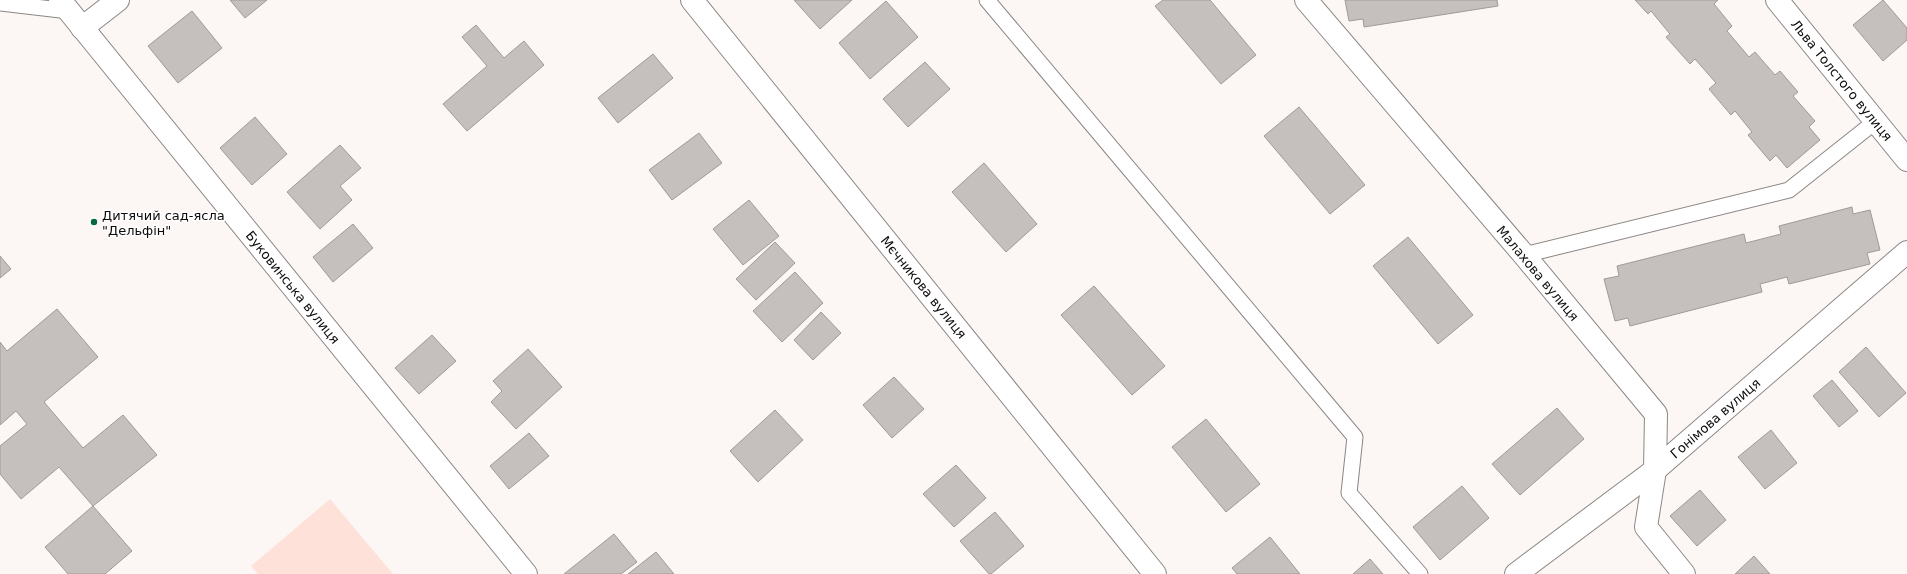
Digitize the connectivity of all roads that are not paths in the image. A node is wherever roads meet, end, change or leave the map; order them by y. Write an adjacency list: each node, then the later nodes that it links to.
1 (118, 0): 8 (street)
2 (692, 0): 15 (street, Мєчникова вулиця)
3 (987, 0): 16 (lane)
4 (1306, 0): 12 (street, Малахова вулиця)
5 (1777, 0): 9 (street, Льва Толстого вулиця)
6 (0, 3): 7 (lane)
7 (65, 5): 8 (street, Буковинська вулиця)
8 (82, 28): 14 (street, Буковинська вулиця)
9 (1876, 121): 10 (street, Льва Толстого вулиця); 12 (lane)
10 (1907, 160)
11 (1907, 252): 13 (street, Гонімова вулиця)
12 (1524, 255): 13 (street, Малахова вулиця)
13 (1655, 470): 17 (street, Гонімова вулиця); 18 (street, Малахова вулиця)
14 (526, 574)
15 (1155, 574)
16 (1420, 574)
17 (1516, 574)
18 (1684, 574)

